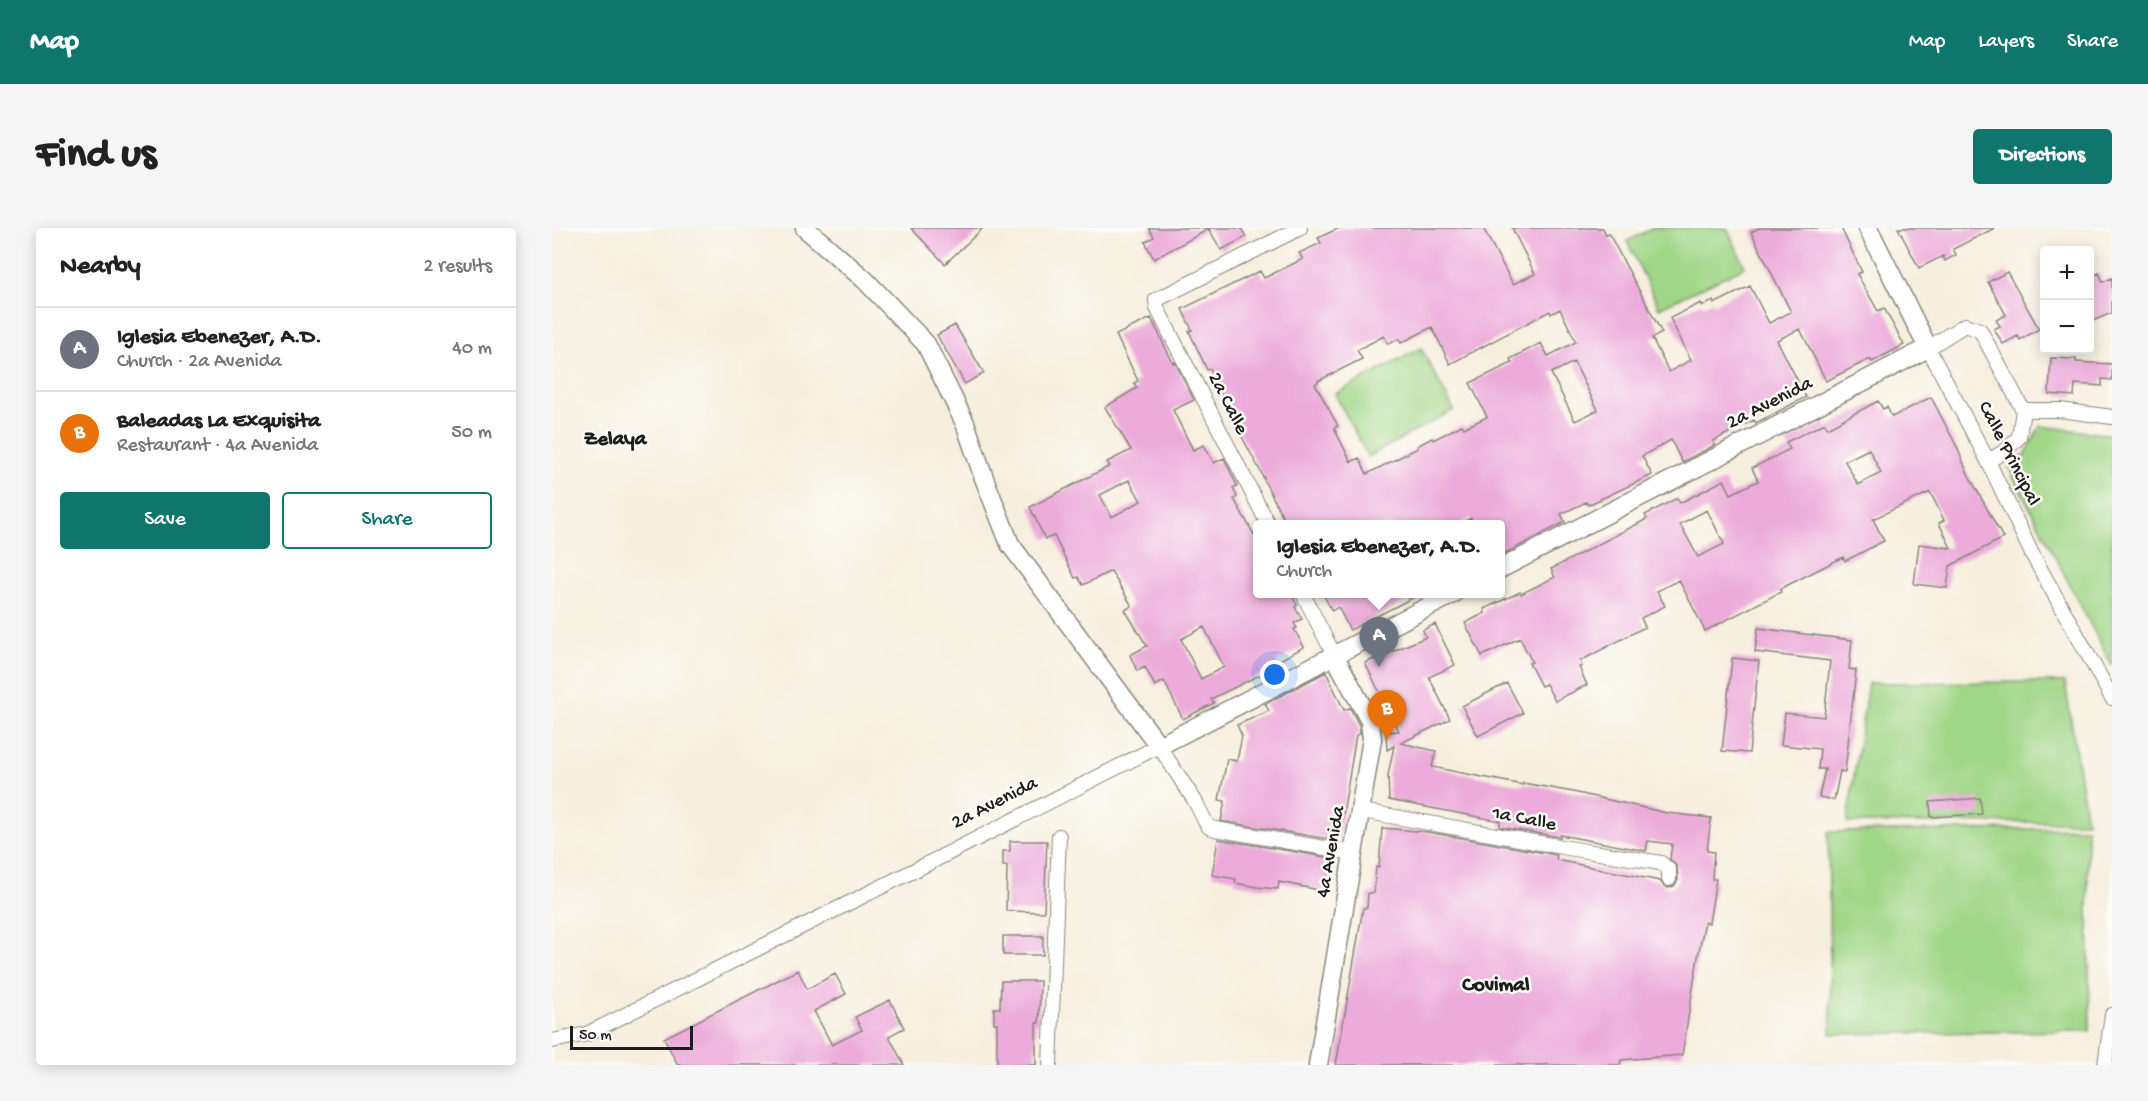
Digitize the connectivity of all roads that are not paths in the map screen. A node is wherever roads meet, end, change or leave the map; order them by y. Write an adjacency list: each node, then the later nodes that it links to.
1 (805, 228): 14 (street)
2 (1300, 228): 8 (street, 2a Calle)
3 (1868, 228): 4 (street, Calle Principal)
4 (1928, 348): 5 (street, 2a Avenida); 7 (street, Calle Principal); 9 (street, 2a Avenida)
5 (2023, 410): 6 (street); 7 (street)
6 (2112, 417)
7 (1988, 461): 13 (street, Calle Principal)
8 (1265, 520)
9 (1505, 566)
10 (1305, 598): 12 (street)
11 (1445, 598): 12 (street, 2a Avenida)
12 (1335, 655): 14 (street, 2a Avenida); 15 (street, 4a Avenida)
13 (2112, 698)
14 (1159, 746): 17 (street); 20 (street, 2a Avenida)
15 (1362, 811): 17 (street, 4a Avenida); 18 (street, 1a Calle)
16 (1059, 836): 21 (street)
17 (1354, 853): 22 (street, 4a Avenida)
18 (1669, 879)
19 (2112, 1015): 23 (street)
20 (552, 1041)
21 (1050, 1065)
22 (1318, 1065)
23 (2105, 1065)

